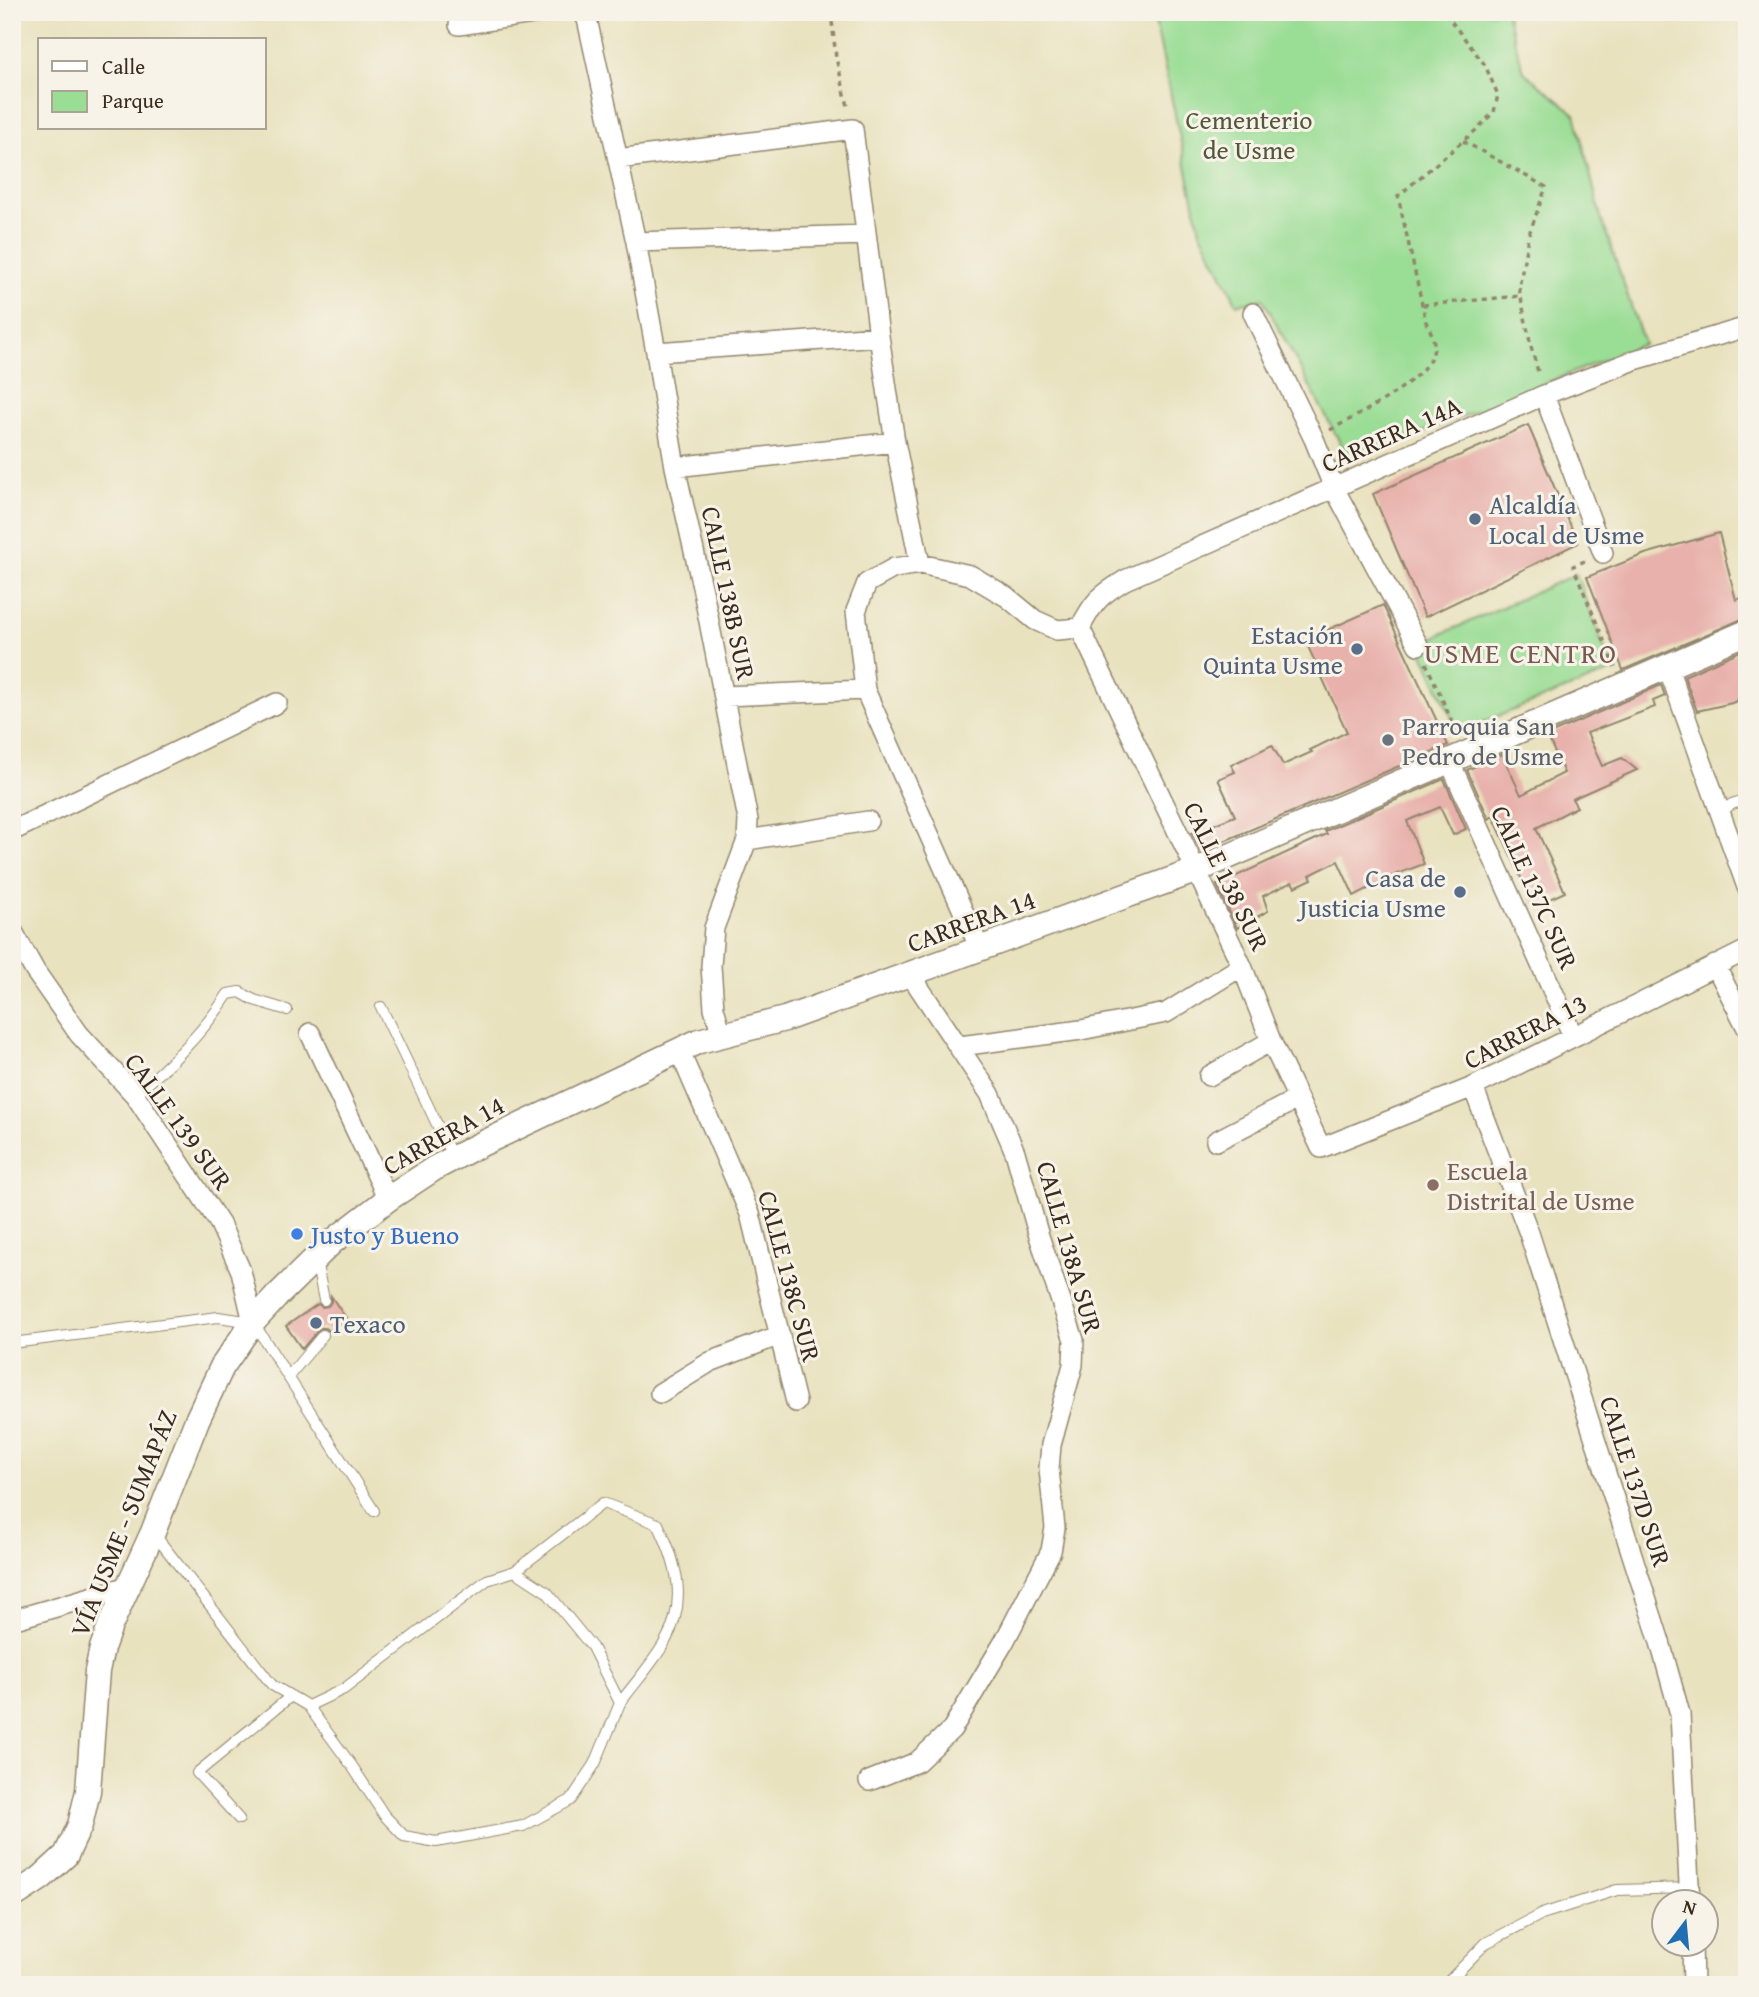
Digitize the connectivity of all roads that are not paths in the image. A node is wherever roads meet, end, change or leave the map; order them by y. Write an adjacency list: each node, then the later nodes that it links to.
1 (546, 12): 3 (street)
2 (582, 12): 4 (street, CALLE 138B SUR)
3 (459, 26)
4 (618, 159): 5 (street); 6 (street, CALLE 138B SUR)
5 (866, 235): 6 (street); 9 (street)
6 (636, 242): 10 (street, CALLE 138B SUR)
7 (1253, 313): 14 (street)
8 (1747, 327): 11 (street, CARRERA 14A)
9 (879, 336): 10 (street); 12 (street)
10 (656, 352): 13 (street, CALLE 138B SUR)
11 (1544, 395): 14 (street, CARRERA 14A); 15 (street)
12 (895, 442): 13 (street); 16 (street)
13 (674, 467): 22 (street, CALLE 138B SUR)
14 (1334, 488): 17 (street, CARRERA 14A); 19 (street)
15 (1603, 553)
16 (920, 564): 17 (street); 21 (street)
17 (1080, 628): 30 (street, CALLE 138 SUR)
18 (1747, 632): 20 (street, CARRERA 14)
19 (1418, 645)
20 (1667, 666): 24 (street, CARRERA 14); 26 (street)
21 (865, 690): 22 (street); 33 (street)
22 (725, 696): 29 (street, CALLE 138B SUR)
23 (277, 703): 28 (street)
24 (1457, 756): 30 (street, CARRERA 14); 43 (street, CALLE 137C SUR)
25 (1747, 799): 26 (lane)
26 (1719, 813): 31 (street)
27 (868, 821): 29 (street)
28 (12, 831)
29 (747, 839): 42 (street, CALLE 138B SUR)
30 (1195, 871): 33 (street, CARRERA 14); 36 (street, CALLE 138 SUR)
31 (1747, 887)
32 (12, 930): 49 (street, CALLE 139 SUR)
33 (980, 949): 37 (street, CARRERA 14)
34 (1747, 950): 35 (street, CARRERA 13)
35 (1715, 965): 40 (street); 43 (street, CARRERA 13)
36 (1242, 966): 44 (street, CALLE 138 SUR); 45 (street)
37 (910, 974): 42 (street, CARRERA 14); 45 (street, CALLE 138A SUR)
38 (381, 1007): 53 (lane)
39 (287, 1010): 49 (lane)
40 (1747, 1028)
41 (310, 1032): 54 (street)
42 (722, 1035): 46 (street, CARRERA 14)
43 (1573, 1036): 48 (street, CARRERA 13)
44 (1271, 1041): 47 (street); 50 (street, CALLE 138 SUR)
45 (960, 1046): 72 (street, CALLE 138A SUR)
46 (678, 1050): 53 (street, CARRERA 14); 59 (street, CALLE 138C SUR)
47 (1209, 1076)
48 (1472, 1087): 52 (street, CARRERA 13); 74 (street, CALLE 137D SUR)
49 (135, 1095): 57 (street, CALLE 139 SUR)
50 (1297, 1099): 51 (street); 52 (street, CALLE 138 SUR)
51 (1216, 1141)
52 (1321, 1148)
53 (453, 1158): 54 (street, CARRERA 14)
54 (388, 1199): 55 (street, CARRERA 14)
55 (315, 1258): 56 (lane); 57 (street, CARRERA 14)
56 (324, 1300)
57 (253, 1322): 60 (lane); 61 (lane); 65 (street, VÍA USME - SUMAPÁZ)
58 (323, 1335): 61 (lane)
59 (780, 1335): 62 (street); 63 (street, CALLE 138C SUR)
60 (12, 1343)
61 (288, 1377): 64 (lane)
62 (660, 1393)
63 (796, 1402)
64 (374, 1511)
65 (153, 1532): 67 (street, VÍA USME - SUMAPÁZ); 69 (lane)
66 (515, 1572): 70 (lane); 70 (lane); 71 (lane)
67 (128, 1586): 68 (street); 76 (street, VÍA USME - SUMAPÁZ)
68 (12, 1620)
69 (291, 1696): 71 (lane); 73 (lane)
70 (620, 1703): 71 (lane)
71 (308, 1706)
72 (869, 1782)
73 (239, 1819)
74 (1690, 1888)
75 (1650, 1892): 78 (lane)
76 (12, 1897)
77 (1692, 1958): 79 (street)
78 (1445, 1985)
79 (1693, 1985)

